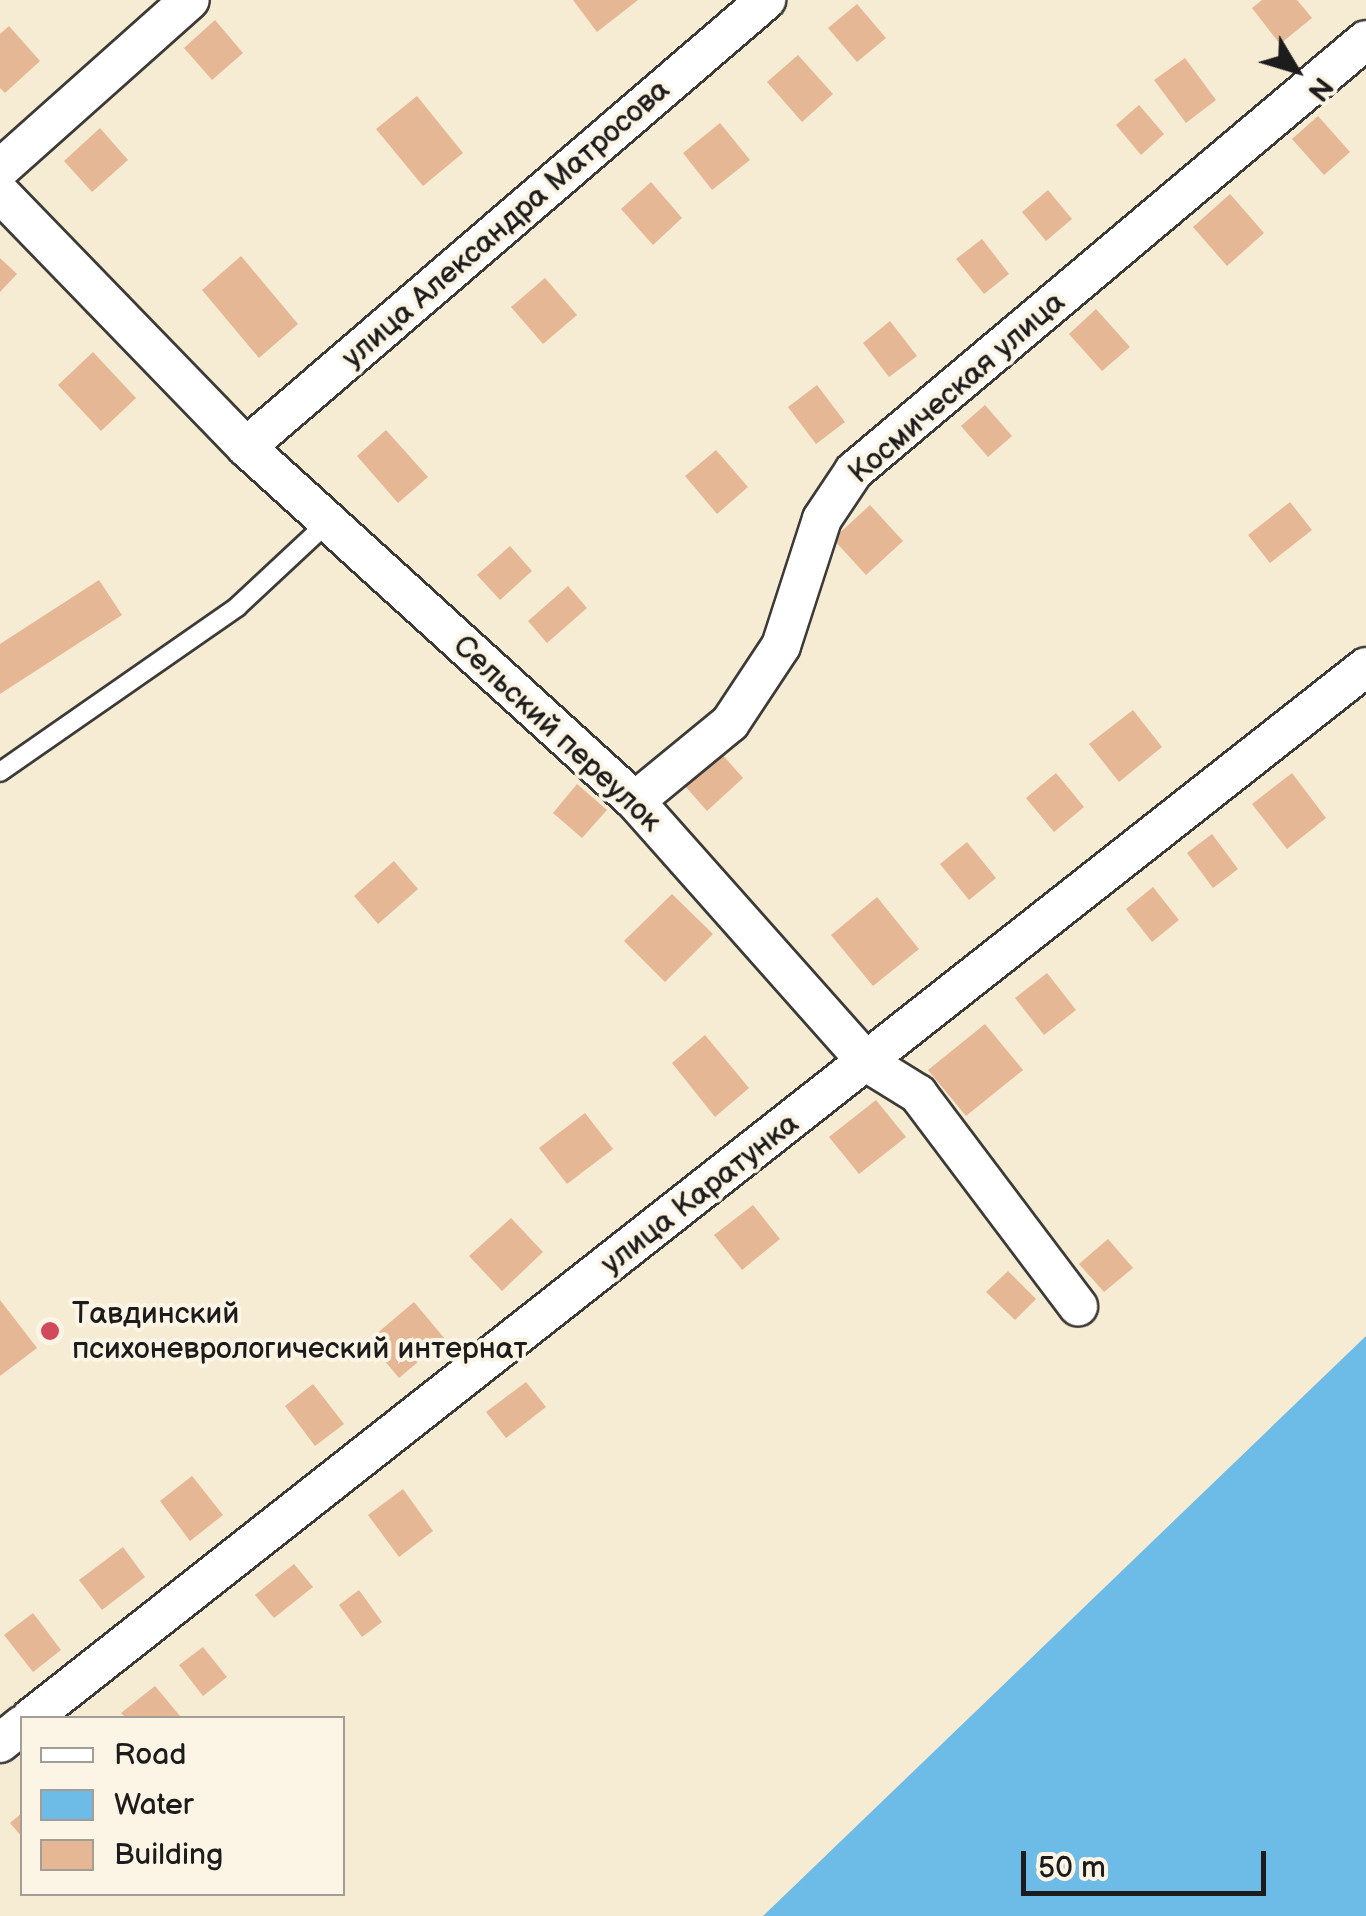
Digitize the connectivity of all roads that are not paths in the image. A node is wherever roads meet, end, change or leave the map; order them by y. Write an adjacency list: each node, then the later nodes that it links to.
1 (190, 0): 4 (street)
2 (766, 0): 6 (street, улица Александра Матросова)
3 (1366, 40): 10 (street, Космическая улица)
4 (0, 169)
5 (0, 192): 6 (street, Сельский переулок)
6 (246, 447): 7 (street, Сельский переулок)
7 (328, 522): 9 (lane); 10 (street, Сельский переулок)
8 (1366, 667): 11 (street, улица Каратунка)
9 (0, 772)
10 (635, 802): 11 (street, Сельский переулок)
11 (868, 1063): 12 (street, Сельский переулок); 13 (street, улица Каратунка)
12 (1078, 1306)
13 (34, 1716)
14 (20, 1727): 15 (street)
15 (0, 1743)

